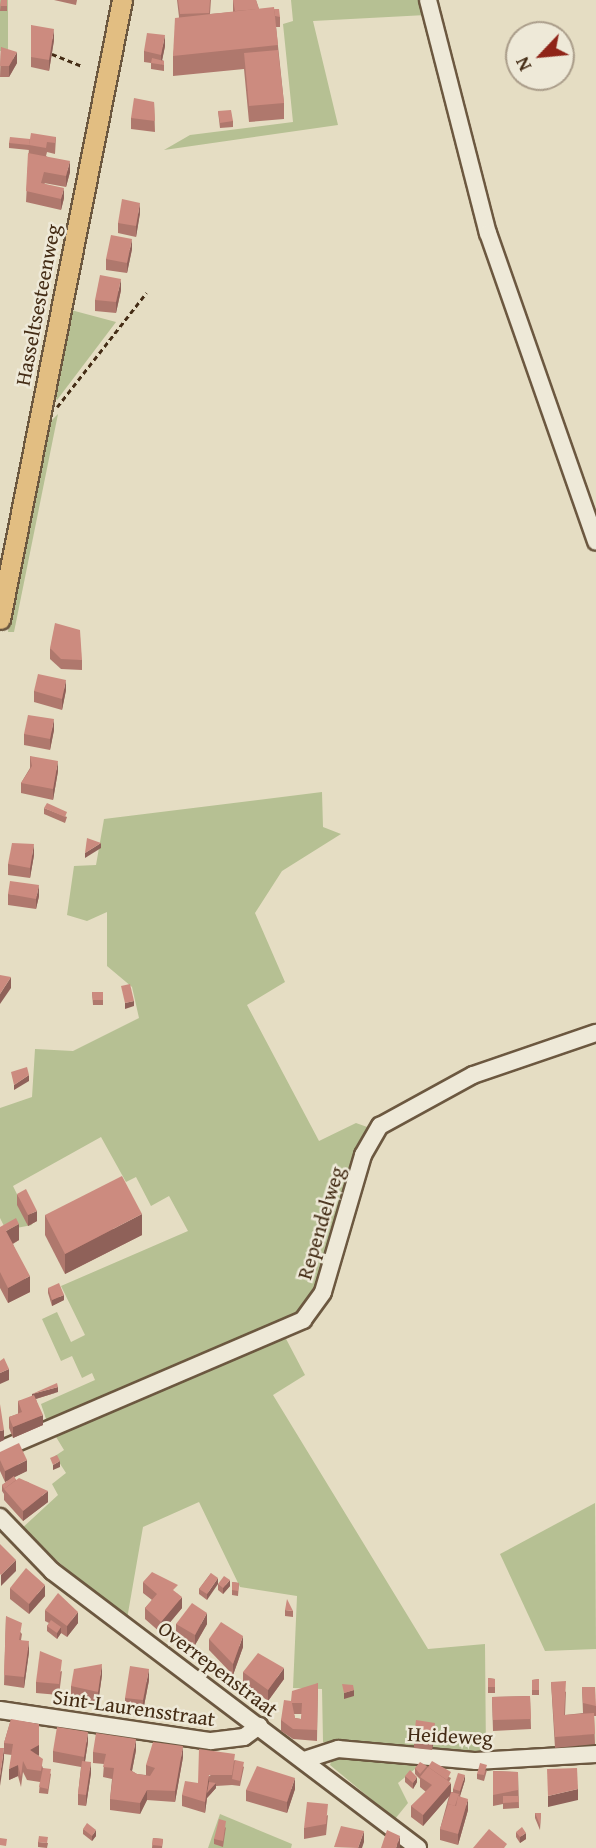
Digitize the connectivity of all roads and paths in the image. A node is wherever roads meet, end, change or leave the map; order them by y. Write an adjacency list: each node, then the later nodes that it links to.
1 (122, 0): 6 (main road, Hasseltsesteenweg)
2 (428, 0): 7 (street)
3 (52, 54): 4 (path)
4 (82, 66)
5 (146, 293): 6 (path)
6 (41, 412): 8 (main road, Hasseltsesteenweg)
7 (596, 542)
8 (0, 619)
9 (596, 1033): 10 (street, Rependelweg)
10 (0, 1450)
11 (0, 1517): 15 (street, Overrepenstraat)
12 (256, 1692): 13 (path)
13 (238, 1697)
14 (0, 1710): 15 (street, Sint-Laurensstraat)
15 (259, 1726): 17 (street, Overrepenstraat)
16 (596, 1754): 17 (street, Heideweg)
17 (304, 1760): 18 (street, Overrepenstraat)
18 (418, 1848)

